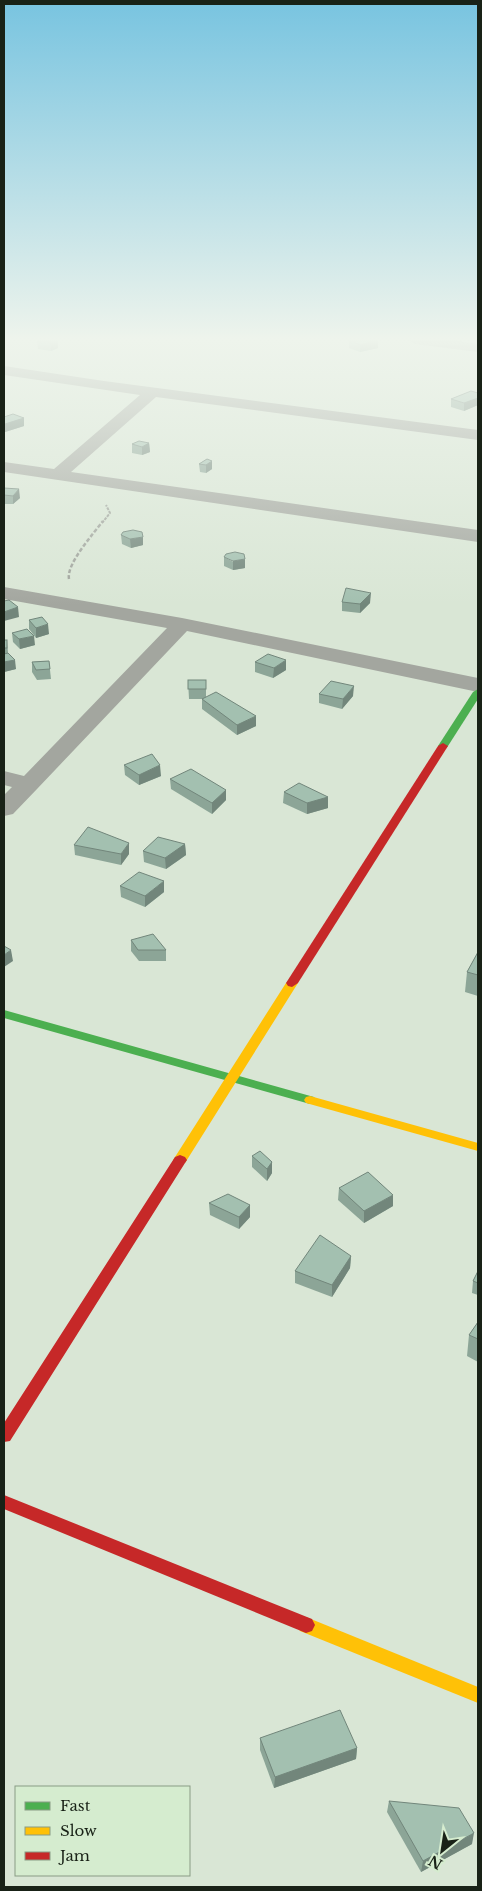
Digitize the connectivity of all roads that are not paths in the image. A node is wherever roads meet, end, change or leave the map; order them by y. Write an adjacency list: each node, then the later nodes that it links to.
1 (111, 428): 5 (street)
2 (427, 428): 3 (street)
3 (478, 435)
4 (4, 467): 5 (street)
5 (57, 475): 6 (street)
6 (478, 536)
7 (4, 593): 8 (street)
8 (182, 624): 9 (street); 12 (street)
9 (478, 685)
10 (478, 692): 15 (street)
11 (4, 778): 12 (street)
12 (29, 784): 13 (street)
13 (4, 809)
14 (4, 1014): 15 (street)
15 (232, 1077): 16 (street); 17 (street)
16 (478, 1147)
17 (4, 1436)
18 (4, 1502): 19 (street)
19 (478, 1695)

